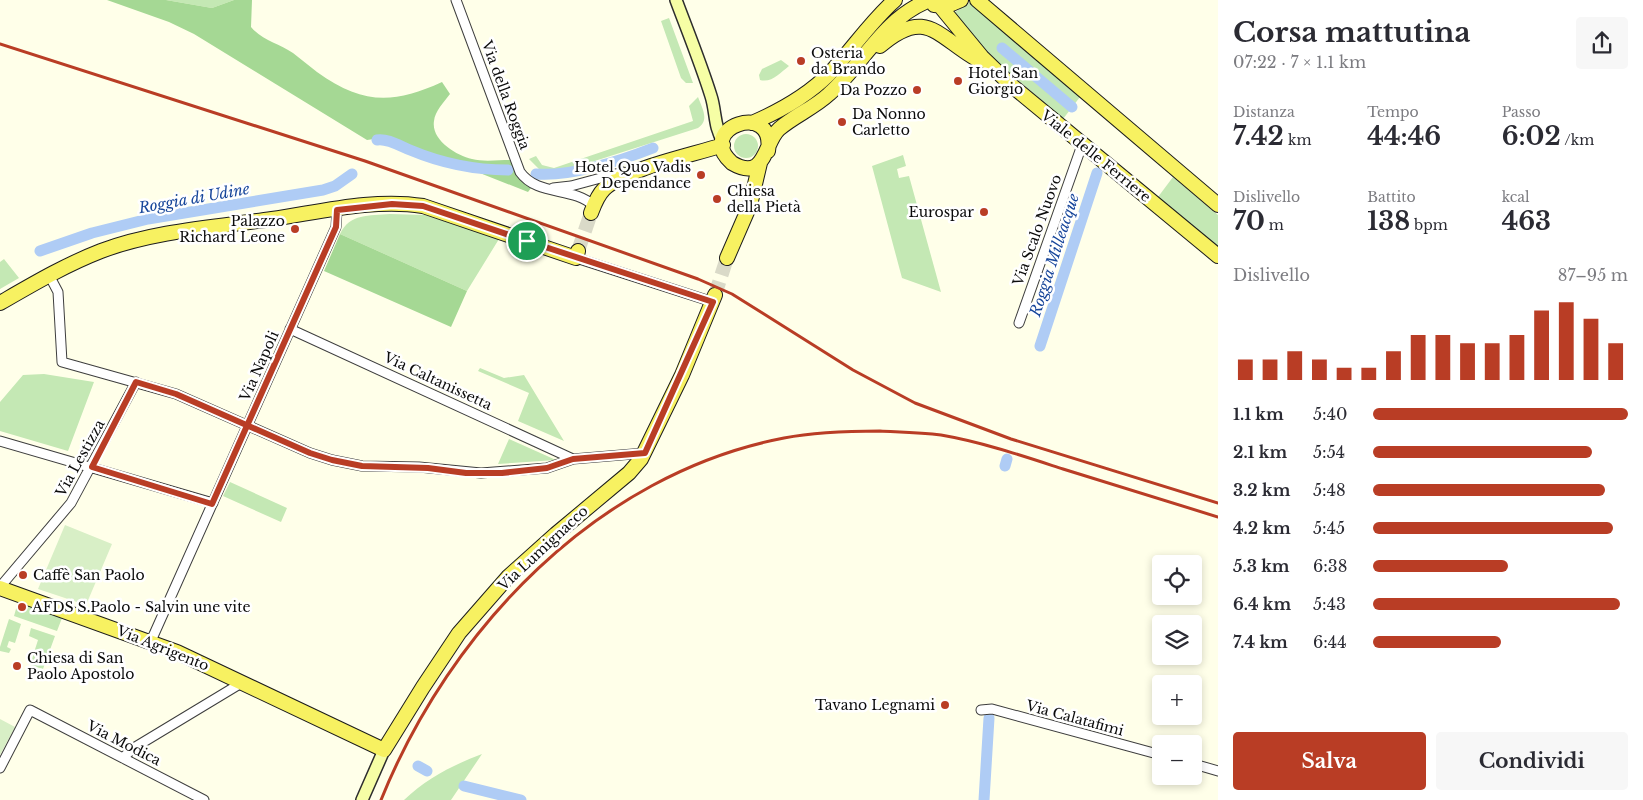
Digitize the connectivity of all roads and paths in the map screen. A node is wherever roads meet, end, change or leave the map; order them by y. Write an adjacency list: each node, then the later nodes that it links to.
1 (456, 0): 18 (street, Via della Roggia)
2 (676, 0): 10 (street)
3 (895, 0): 11 (main road)
4 (961, 0): 7 (main road)
5 (978, 0): 19 (main road)
6 (924, 1): 7 (main road); 9 (main road)
7 (940, 6): 8 (main road, Viale delle Ferriere)
8 (990, 64): 9 (main road); 14 (main road, Viale delle Ferriere)
9 (851, 71): 15 (main road)
10 (716, 112): 12 (street); 13 (street)
11 (752, 123): 12 (main road); 15 (main road)
12 (732, 126): 13 (main road)
13 (723, 143): 16 (main road); 17 (main road)
14 (1082, 145): 23 (main road, Viale delle Ferriere); 28 (street, Via Scalo Nuovo)
15 (768, 151): 16 (main road)
16 (760, 163): 24 (main road)
17 (641, 170): 18 (street); 20 (main road)
18 (543, 188): 20 (street, Via della Roggia)
19 (1218, 205)
20 (593, 209)
21 (337, 210): 22 (main road); 25 (main road); 29 (street, Via Napoli)
22 (577, 255): 26 (street)
23 (1218, 256)
24 (727, 258)
25 (49, 275): 27 (main road); 30 (street)
26 (714, 298): 33 (main road, Via Lumignacco)
27 (0, 303)
28 (1019, 323)
29 (290, 329): 31 (street, Via Napoli); 34 (street, Via Caltanissetta)
30 (136, 382): 31 (street); 35 (street, Via Lestizza)
31 (247, 426): 34 (street); 36 (street, Via Napoli)
32 (0, 441): 35 (street)
33 (645, 453): 34 (street); 41 (main road, Via Lumignacco)
34 (573, 459)
35 (92, 467): 36 (street); 37 (street, Via Lestizza)
36 (212, 504): 38 (street, Via Napoli)
37 (0, 588): 38 (main road, Via Agrigento)
38 (151, 641): 39 (main road, Via Agrigento)
39 (243, 682): 41 (main road, Via Agrigento); 43 (street)
40 (981, 710): 42 (street, Via Calatafimi)
41 (384, 750): 48 (street, Via Lumignacco)
42 (1152, 753)
43 (123, 758): 45 (street, Via Modica); 47 (street, Via Modica)
44 (1202, 766): 46 (street)
45 (0, 768)
46 (1218, 771)
47 (204, 800)
48 (362, 800)

